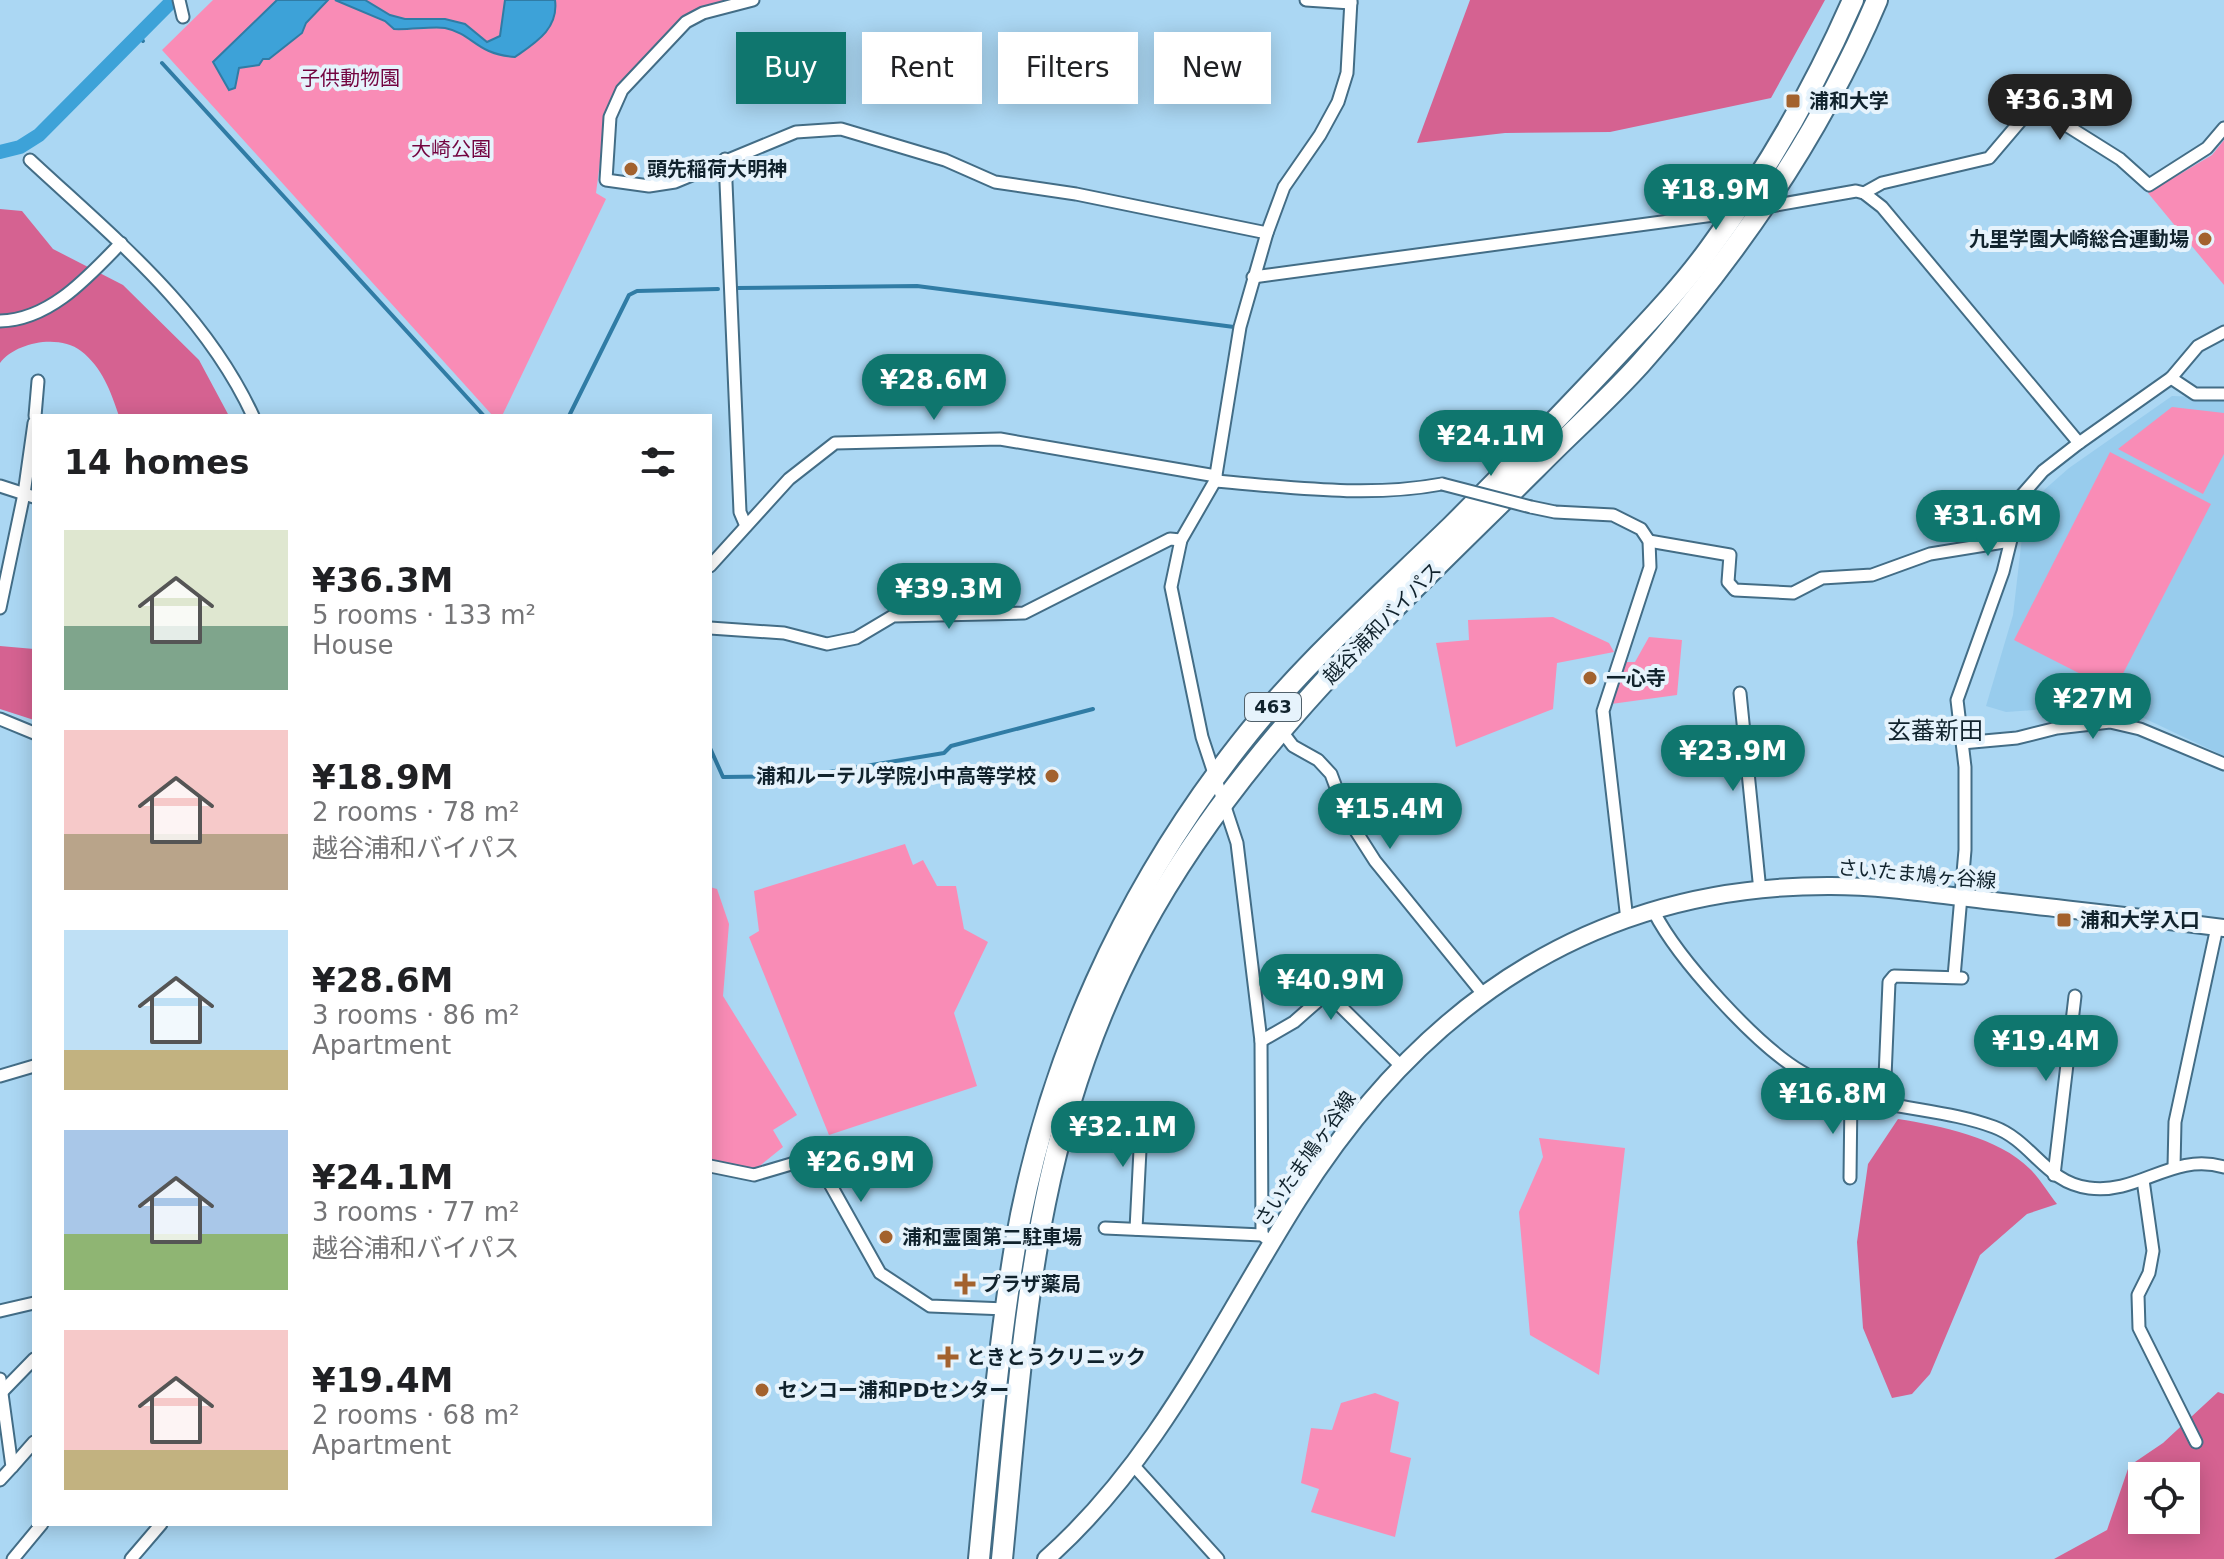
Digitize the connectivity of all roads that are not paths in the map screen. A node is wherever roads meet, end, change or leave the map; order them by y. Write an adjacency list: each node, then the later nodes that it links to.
1 (179, 0): 7 (street)
2 (753, 0): 9 (street)
3 (1306, 0): 6 (street)
4 (1853, 0): 13 (highway, 越谷浦和バイパス / 463)
5 (1877, 0): 12 (highway, 越谷浦和バイパス / 463)
6 (1351, 2): 14 (street)
7 (183, 17)
8 (2224, 128): 11 (street)
9 (725, 159): 14 (street); 29 (street)
10 (30, 160): 15 (street)
11 (1864, 193): 12 (street); 24 (street)
12 (1762, 208): 13 (street); 38 (highway, 越谷浦和バイパス / 463)
13 (1733, 213): 16 (street); 42 (highway, 越谷浦和バイパス / 463)
14 (1267, 233): 16 (street)
15 (121, 243): 17 (street); 23 (street)
16 (1253, 277): 26 (street)
17 (0, 321)
18 (2224, 332): 19 (street)
19 (2171, 378): 21 (street); 24 (street)
20 (38, 381): 22 (street)
21 (2224, 394)
22 (35, 414)
23 (252, 414)
24 (2079, 443): 32 (street)
25 (32, 452): 28 (street)
26 (1215, 479): 29 (street); 30 (street); 31 (street, bridge)
27 (0, 486): 28 (street)
28 (29, 496): 34 (street)
29 (746, 526): 33 (street)
30 (1181, 540): 35 (street); 42 (street)
31 (1649, 541): 32 (street); 47 (street)
32 (2010, 541): 40 (street)
33 (712, 564)
34 (0, 608)
35 (712, 628)
36 (1740, 693): 44 (street)
37 (0, 719): 39 (street)
38 (1280, 729): 43 (highway, 越谷浦和バイパス / 463); 49 (street)
39 (32, 732)
40 (1962, 743): 41 (street); 45 (street)
41 (2224, 764)
42 (1216, 776): 43 (street); 68 (highway, 越谷浦和バイパス / 463)
43 (1224, 800): 51 (street); 83 (highway, 越谷浦和バイパス / 463)
44 (1760, 891): 45 (main road, さいたま鳩ヶ谷線); 46 (main road, さいたま鳩ヶ谷線)
45 (1962, 897): 48 (main road, さいたま鳩ヶ谷線); 56 (street)
46 (1654, 912): 47 (main road, さいたま鳩ヶ谷線); 55 (street)
47 (1627, 920): 49 (main road, さいたま鳩ヶ谷線)
48 (2221, 927): 59 (street)
49 (1483, 994): 52 (main road, さいたま鳩ヶ谷線)
50 (2075, 996): 61 (street)
51 (1261, 1041): 52 (street); 66 (street)
52 (1400, 1065): 66 (main road, さいたま鳩ヶ谷線)
53 (32, 1067): 54 (street)
54 (0, 1076)
55 (1851, 1094): 56 (street); 62 (street)
56 (1884, 1101): 61 (street)
57 (1142, 1110): 65 (street)
58 (712, 1166): 68 (street)
59 (2174, 1167): 60 (street); 63 (street)
60 (2224, 1167)
61 (2054, 1175): 63 (street)
62 (1850, 1178)
63 (2143, 1180): 73 (street)
64 (1105, 1228): 65 (street)
65 (1136, 1229): 66 (street)
66 (1267, 1238): 75 (main road, さいたま鳩ヶ谷線)
67 (32, 1303): 69 (street)
68 (1006, 1309): 82 (highway, 越谷浦和バイパス / 463)
69 (0, 1311)
70 (32, 1361): 72 (street)
71 (0, 1379): 72 (street)
72 (1, 1393): 76 (street)
73 (2196, 1442)
74 (32, 1444): 76 (street)
75 (1134, 1466): 84 (main road, さいたま鳩ヶ谷線); 85 (street)
76 (12, 1467): 77 (street)
77 (0, 1480)
78 (40, 1526): 80 (street)
79 (159, 1526): 81 (street)
80 (13, 1559)
81 (131, 1559)
82 (979, 1559)
83 (1002, 1559)
84 (1046, 1559)
85 (1218, 1559)

